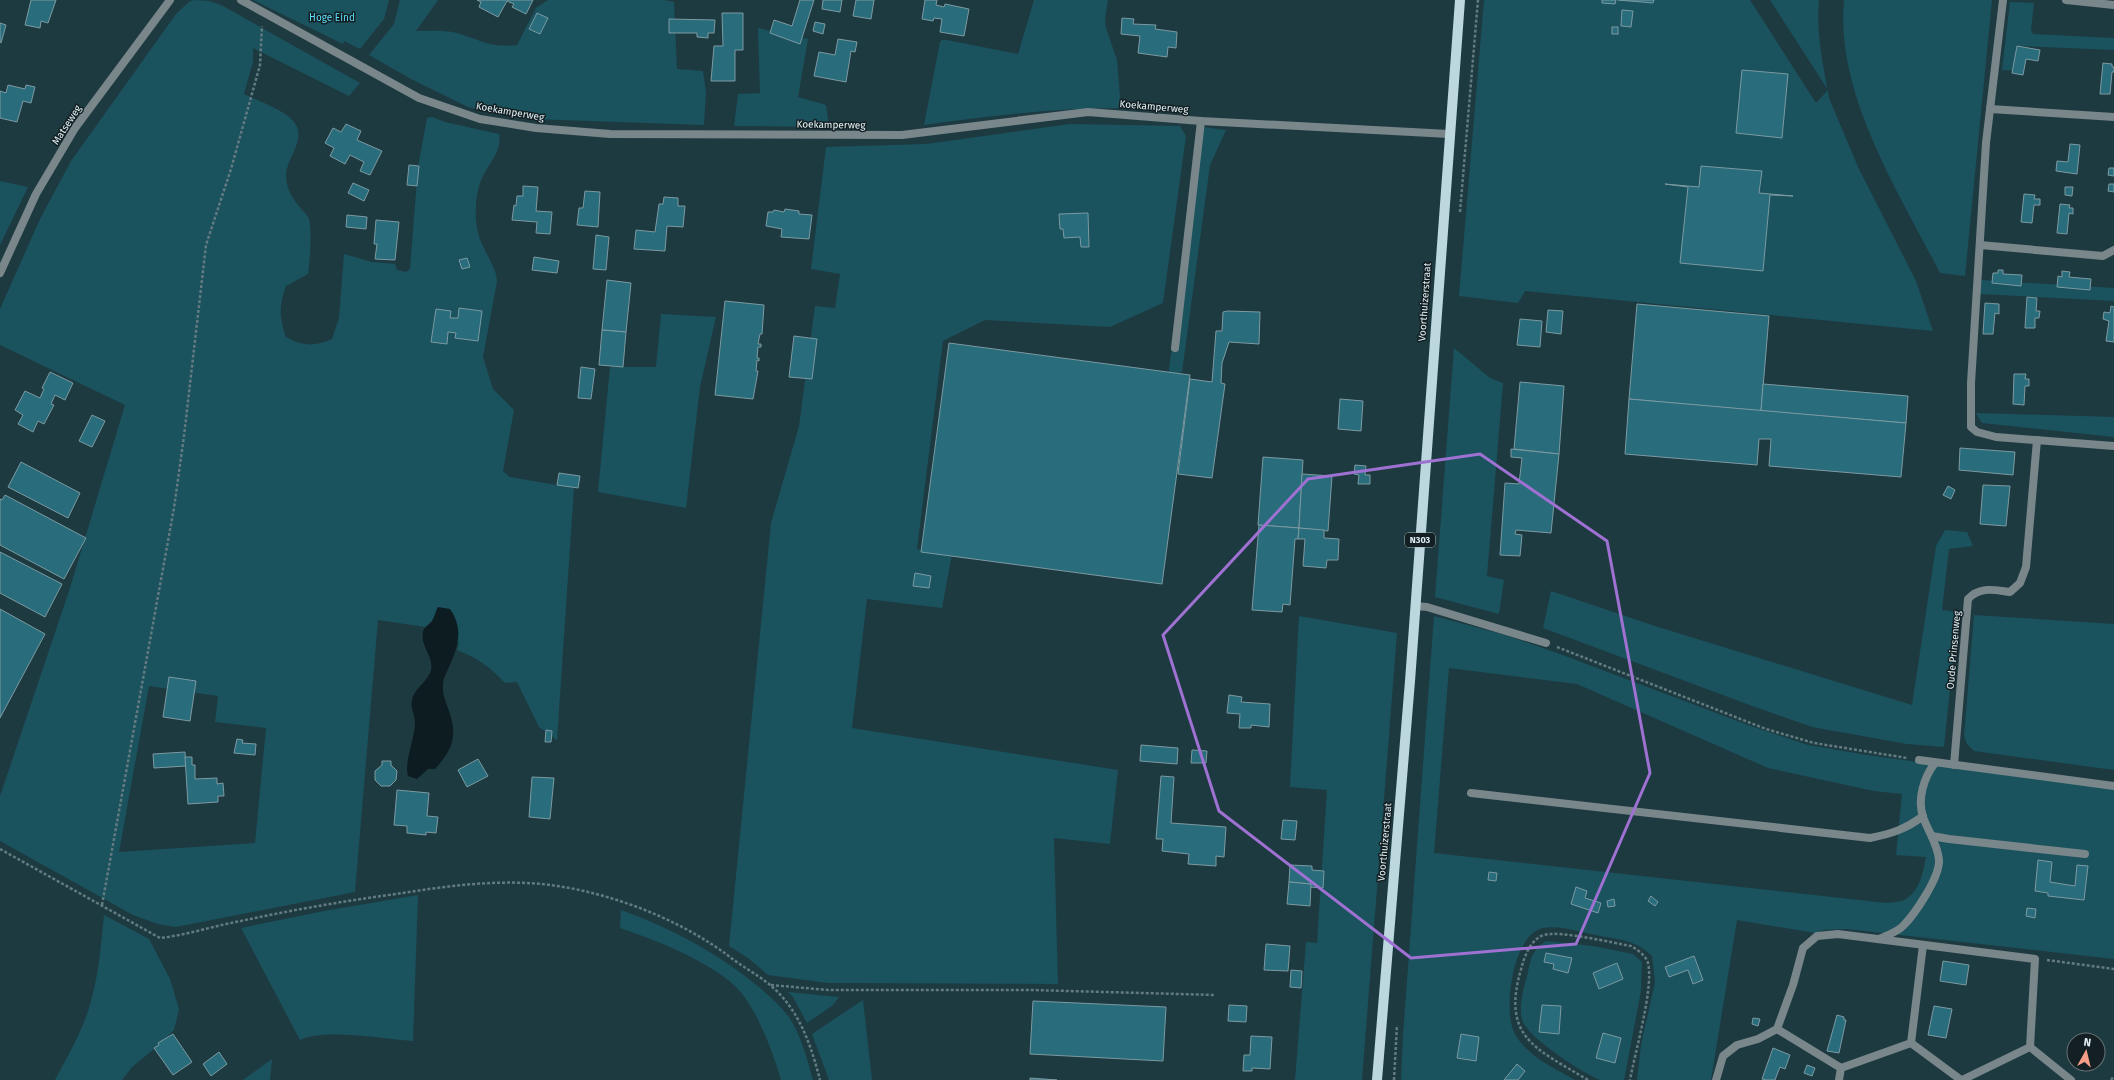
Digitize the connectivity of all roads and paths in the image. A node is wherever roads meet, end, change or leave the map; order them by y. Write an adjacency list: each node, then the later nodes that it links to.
1 (170, 0): 14 (street, Matseweg)
2 (241, 0): 7 (street, Koekamperweg)
3 (1460, 0): 11 (main road, Voorthuizerstraat / N303)
4 (2003, 0): 8 (street)
5 (2066, 0): 6 (street)
6 (2114, 5)
7 (263, 12): 10 (street, Koekamperweg); 29 (path)
8 (1990, 109): 9 (street); 12 (street)
9 (2114, 117)
10 (1202, 122): 11 (street, Koekamperweg); 15 (street)
11 (1449, 134): 18 (main road, Voorthuizerstraat / N303)
12 (1980, 246): 13 (street); 16 (street)
13 (2114, 250)
14 (0, 273)
15 (1175, 348)
16 (2037, 440): 17 (street); 22 (street, Oude Prinsenweg)
17 (2114, 446)
18 (1416, 606): 19 (street); 42 (main road, Voorthuizerstraat / N303)
19 (1546, 643): 20 (path)
20 (1919, 760): 21 (street)
21 (1935, 763): 22 (street); 25 (street)
22 (1954, 765): 23 (street)
23 (2114, 786)
24 (1471, 793): 25 (street)
25 (1923, 816): 26 (street)
26 (1932, 836): 28 (street); 30 (street)
27 (0, 849): 29 (path)
28 (2085, 854)
29 (102, 905): 34 (path)
30 (1879, 939): 31 (street); 36 (street)
31 (1923, 945): 32 (street); 37 (street)
32 (2034, 959): 33 (path); 38 (street)
33 (2114, 969)
34 (770, 985): 35 (path); 41 (path)
35 (1215, 994)
36 (1777, 1029): 39 (street); 45 (street)
37 (1911, 1043): 39 (street); 47 (street)
38 (2030, 1047): 47 (street); 48 (street)
39 (1841, 1068): 46 (street)
40 (2114, 1076): 49 (path)
41 (820, 1080)
42 (1377, 1080)
43 (1588, 1080): 44 (path)
44 (1630, 1080)
45 (1716, 1080)
46 (1839, 1080)
47 (1962, 1080)
48 (2071, 1080)
49 (2111, 1080)

